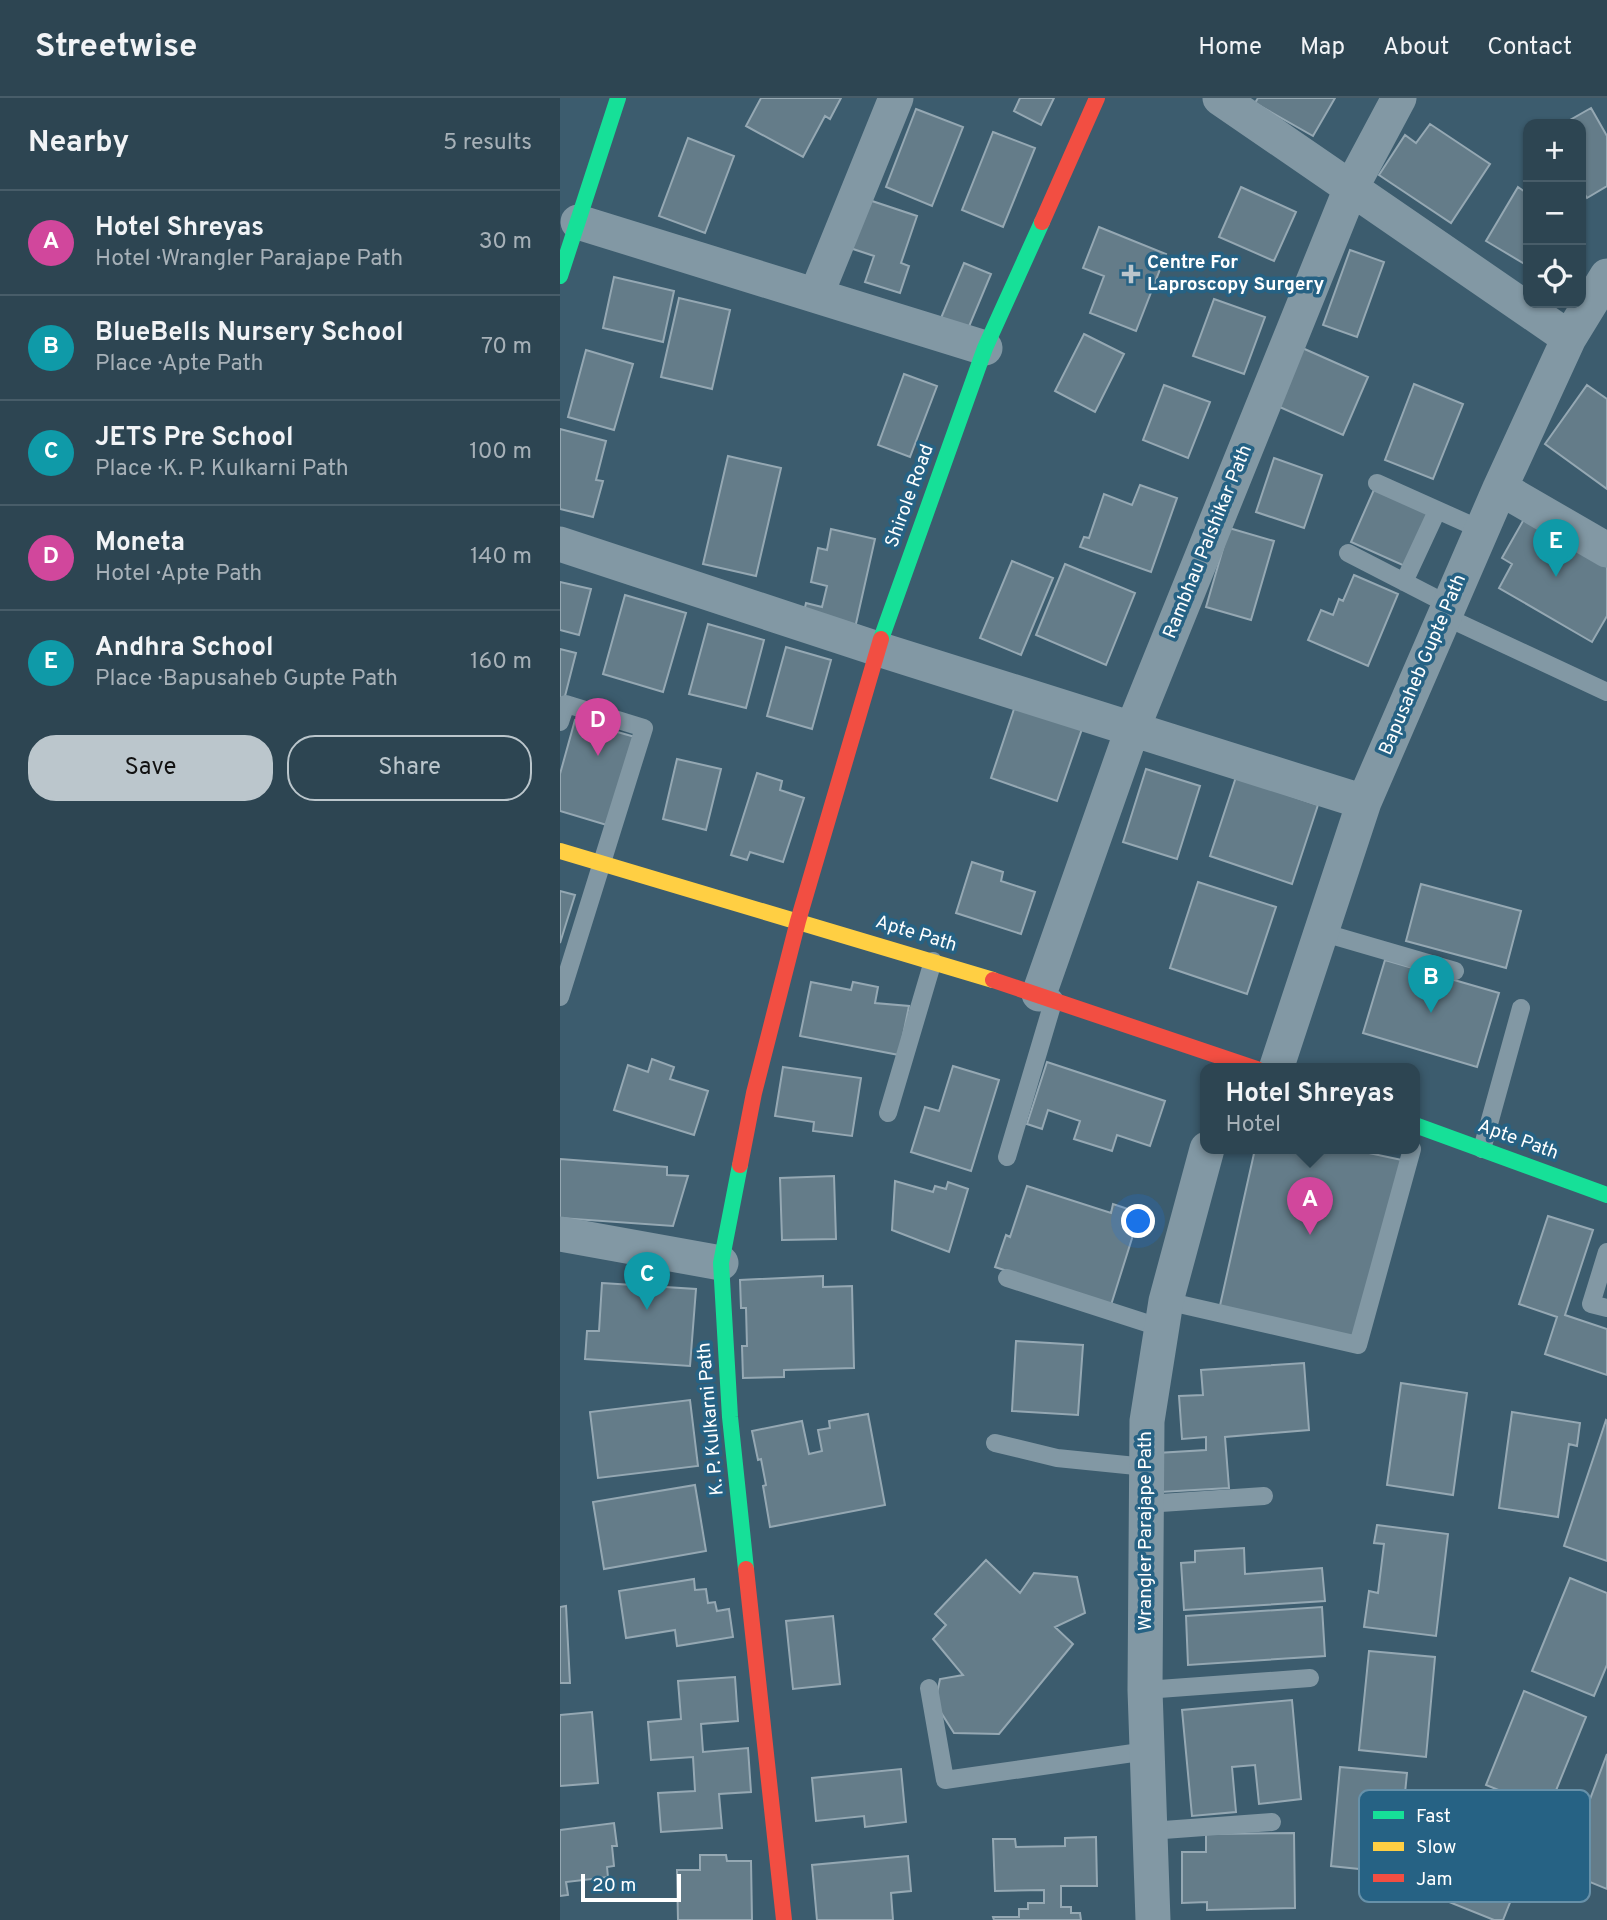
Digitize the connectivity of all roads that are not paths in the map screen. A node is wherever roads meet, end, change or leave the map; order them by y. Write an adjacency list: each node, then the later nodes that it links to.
1 (618, 98): 7 (street)
2 (896, 98): 10 (street)
3 (1097, 98): 12 (street, Shirole Road)
4 (1220, 98): 6 (street)
5 (1399, 98): 6 (street, Rambhau Palshikar Path)
6 (1351, 188): 11 (street); 25 (street, Rambhau Palshikar Path)
7 (578, 222): 8 (street); 10 (street)
8 (560, 276)
9 (1607, 276): 11 (street, Bapusaheb Gupte Path)
10 (816, 296): 12 (street)
11 (1569, 338): 14 (street, Bapusaheb Gupte Path)
12 (985, 348): 22 (street, Shirole Road)
13 (1377, 483): 15 (lane)
14 (1500, 488): 16 (street, Bapusaheb Gupte Path); 18 (street)
15 (1437, 511): 16 (lane); 20 (lane)
16 (1482, 530): 21 (street, Bapusaheb Gupte Path)
17 (560, 544): 22 (street)
18 (1607, 550)
19 (1348, 553): 20 (lane)
20 (1404, 582): 21 (lane)
21 (1447, 610): 23 (lane); 26 (street, Bapusaheb Gupte Path)
22 (878, 649): 25 (street); 29 (street, Shirole Road)
23 (1607, 692)
24 (560, 722): 28 (lane)
25 (1132, 730): 26 (street); 33 (street, Rambhau Palshikar Path)
26 (1364, 802): 30 (street, Bapusaheb Gupte Path)
27 (560, 851): 28 (street, Apte Path)
28 (603, 863): 29 (street, Apte Path); 34 (lane)
29 (798, 921): 31 (street, Apte Path); 47 (street, K. P. Kulkarni Path)
30 (1321, 932): 32 (lane); 37 (street, Bapusaheb Gupte Path)
31 (933, 961): 33 (street, Apte Path); 38 (lane)
32 (1455, 971)
33 (1047, 996): 36 (street, Apte Path); 43 (lane)
34 (560, 997)
35 (1521, 1008): 40 (lane)
36 (1230, 1063)
37 (1278, 1063)
38 (888, 1113)
39 (1420, 1130): 40 (street, Apte Path)
40 (1482, 1149): 44 (street, Apte Path)
41 (1206, 1154): 50 (street, Wrangler Parajape Path)
42 (1411, 1154): 50 (lane)
43 (1007, 1157)
44 (1607, 1195)
45 (560, 1234): 47 (street)
46 (1607, 1252): 49 (lane)
47 (721, 1263): 61 (street, K. P. Kulkarni Path)
48 (1007, 1278): 50 (lane)
49 (1607, 1308)
50 (1164, 1315): 52 (street, Wrangler Parajape Path)
51 (995, 1443): 52 (lane)
52 (1146, 1467): 54 (street, Wrangler Parajape Path)
53 (1264, 1496): 54 (lane)
54 (1146, 1504): 57 (street, Wrangler Parajape Path)
55 (1310, 1678): 57 (lane)
56 (929, 1688): 58 (lane)
57 (1145, 1690): 58 (street, Wrangler Parajape Path)
58 (1147, 1751): 60 (street, Wrangler Parajape Path)
59 (1272, 1822): 60 (lane)
60 (1150, 1831): 62 (street, Wrangler Parajape Path)
61 (784, 1920)
62 (1153, 1920)

